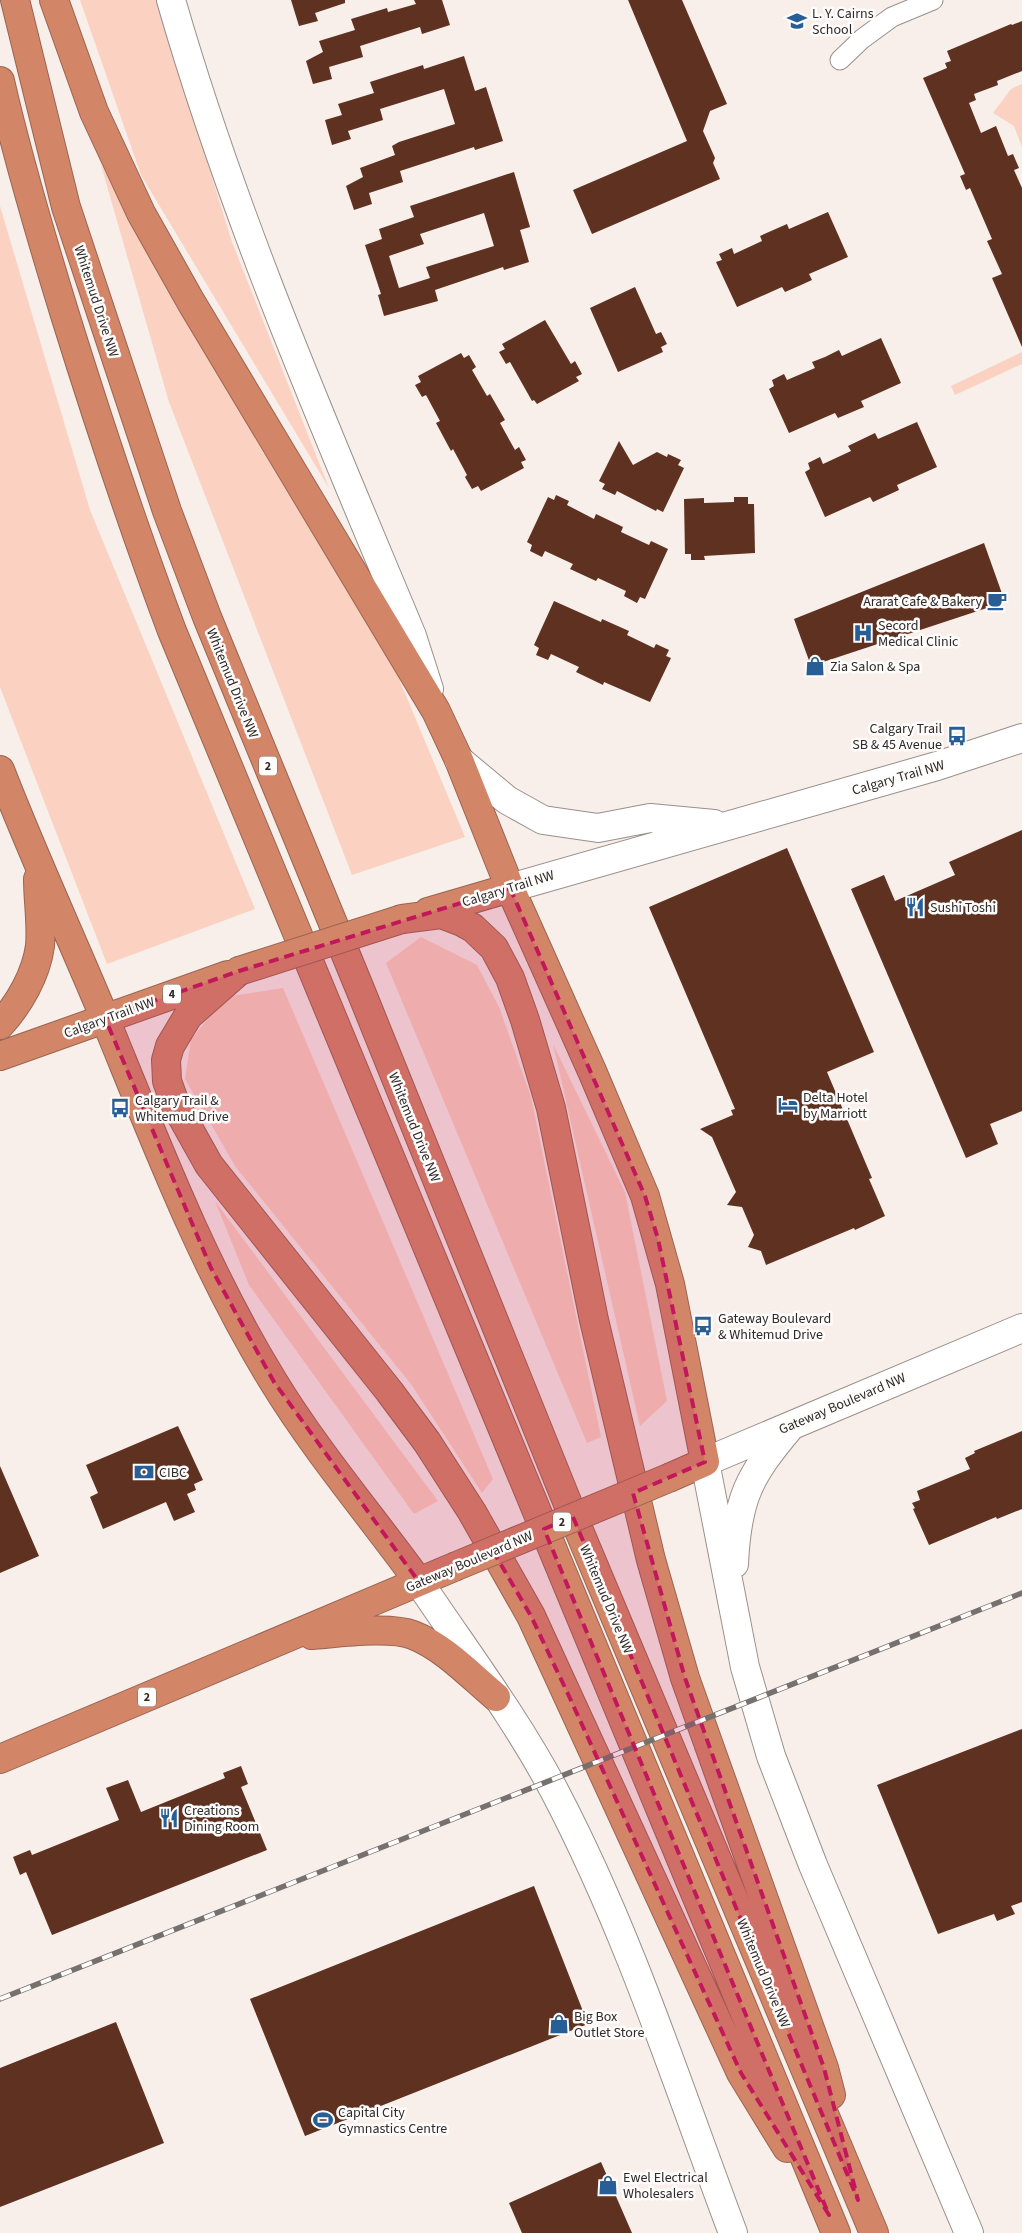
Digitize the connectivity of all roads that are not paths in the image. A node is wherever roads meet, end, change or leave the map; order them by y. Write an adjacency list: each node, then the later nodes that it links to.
1 (15, 0): 27 (highway, Whitemud Drive NW / 2)
2 (54, 0): 7 (highway)
3 (171, 0): 7 (main road)
4 (932, 0): 5 (street)
5 (840, 60)
6 (0, 81): 28 (highway)
7 (436, 711): 9 (highway)
8 (1022, 738): 11 (main road, Calgary Trail NW)
9 (459, 760): 11 (main road); 13 (highway)
10 (0, 770): 12 (highway)
11 (731, 825): 13 (main road, Calgary Trail NW)
12 (37, 863): 16 (highway); 17 (highway)
13 (510, 888): 14 (highway, Calgary Trail NW); 21 (highway)
14 (402, 919): 15 (highway, Calgary Trail NW, bridge); 27 (highway)
15 (239, 971): 16 (highway, Calgary Trail NW / 4); 28 (highway)
16 (105, 1018): 18 (highway, Calgary Trail NW); 22 (highway)
17 (0, 1026)
18 (0, 1056)
19 (1022, 1328): 20 (main road, Gateway Boulevard NW)
20 (794, 1423): 21 (main road, Gateway Boulevard NW); 24 (main road)
21 (705, 1462): 22 (highway, Gateway Boulevard NW / 2, bridge); 24 (main road)
22 (419, 1582): 23 (highway, Gateway Boulevard NW / 2); 25 (main road)
23 (293, 1636): 25 (highway); 26 (highway, Gateway Boulevard NW / 2)
24 (745, 1666): 31 (main road)
25 (496, 1697): 29 (main road)
26 (0, 1759)
27 (858, 2200): 30 (highway, Whitemud Drive NW)
28 (833, 2224)
29 (733, 2233)
30 (874, 2233)
31 (969, 2233)

